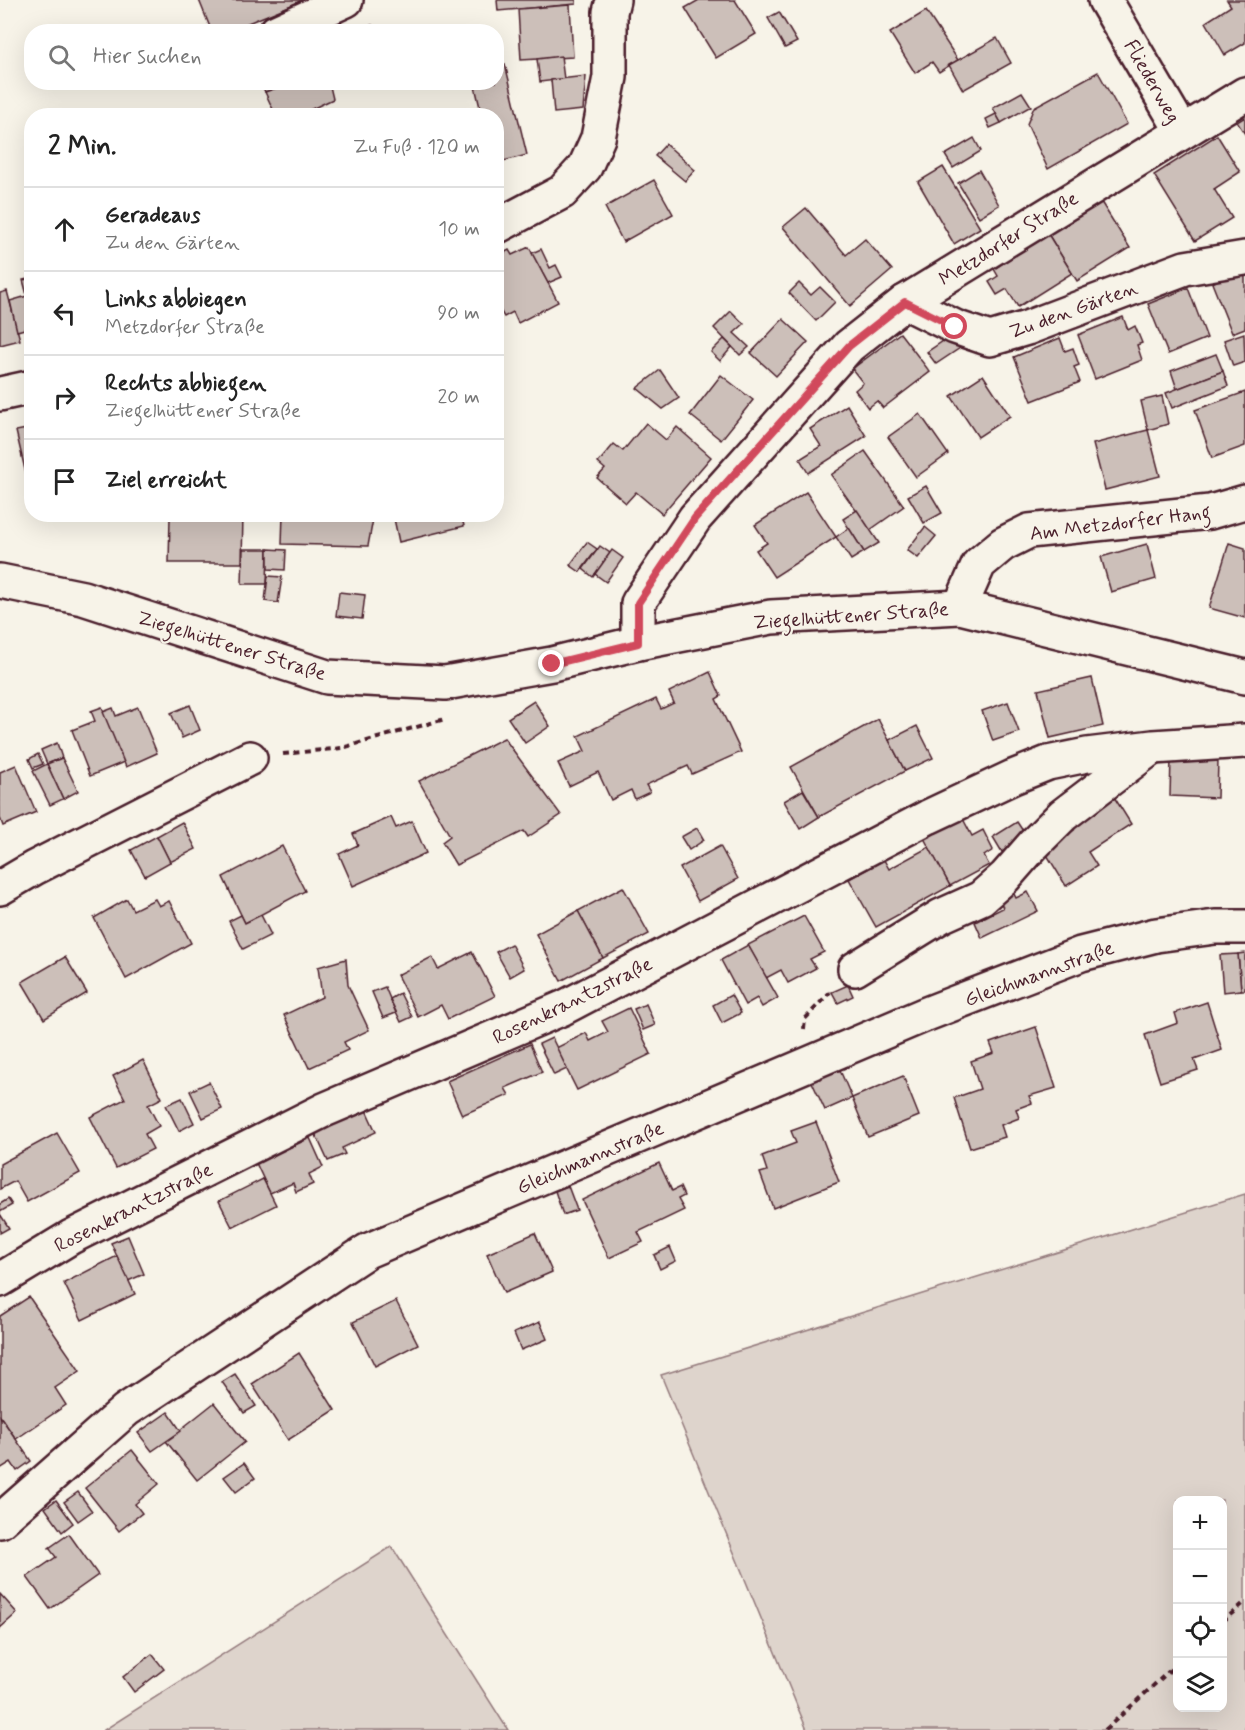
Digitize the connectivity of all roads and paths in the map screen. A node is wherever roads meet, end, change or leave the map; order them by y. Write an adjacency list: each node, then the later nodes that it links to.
1 (346, 0): 4 (street)
2 (613, 0): 7 (street)
3 (1105, 0): 6 (street, Fliederweg)
4 (294, 24)
5 (1245, 93): 6 (street, Metzdorfer Straße)
6 (1182, 131): 9 (street, Metzdorfer Straße)
7 (504, 223)
8 (1245, 258): 9 (street, Zu den Gärten)
9 (905, 302): 15 (street, Metzdorfer Straße)
10 (24, 389): 11 (street)
11 (0, 394)
12 (1245, 502): 14 (street, Am Metzdorfer Hang)
13 (0, 581): 15 (street, Ziegelhüttener Straße)
14 (960, 607): 15 (street, Ziegelhüttener Straße); 16 (street, Ziegelhüttener Straße)
15 (638, 643)
16 (1245, 677)
17 (454, 717): 20 (path)
18 (1245, 741): 19 (street, Rosenkrantzstraße)
19 (1153, 747): 23 (street); 24 (street, Rosenkrantzstraße)
20 (250, 758): 21 (street)
21 (0, 888)
22 (1245, 927): 25 (street, Gleichmannstraße)
23 (855, 969)
24 (0, 1281)
25 (0, 1521)
26 (1245, 1602): 27 (path)
27 (1227, 1618)
28 (1173, 1668): 29 (path)
29 (1105, 1730)

